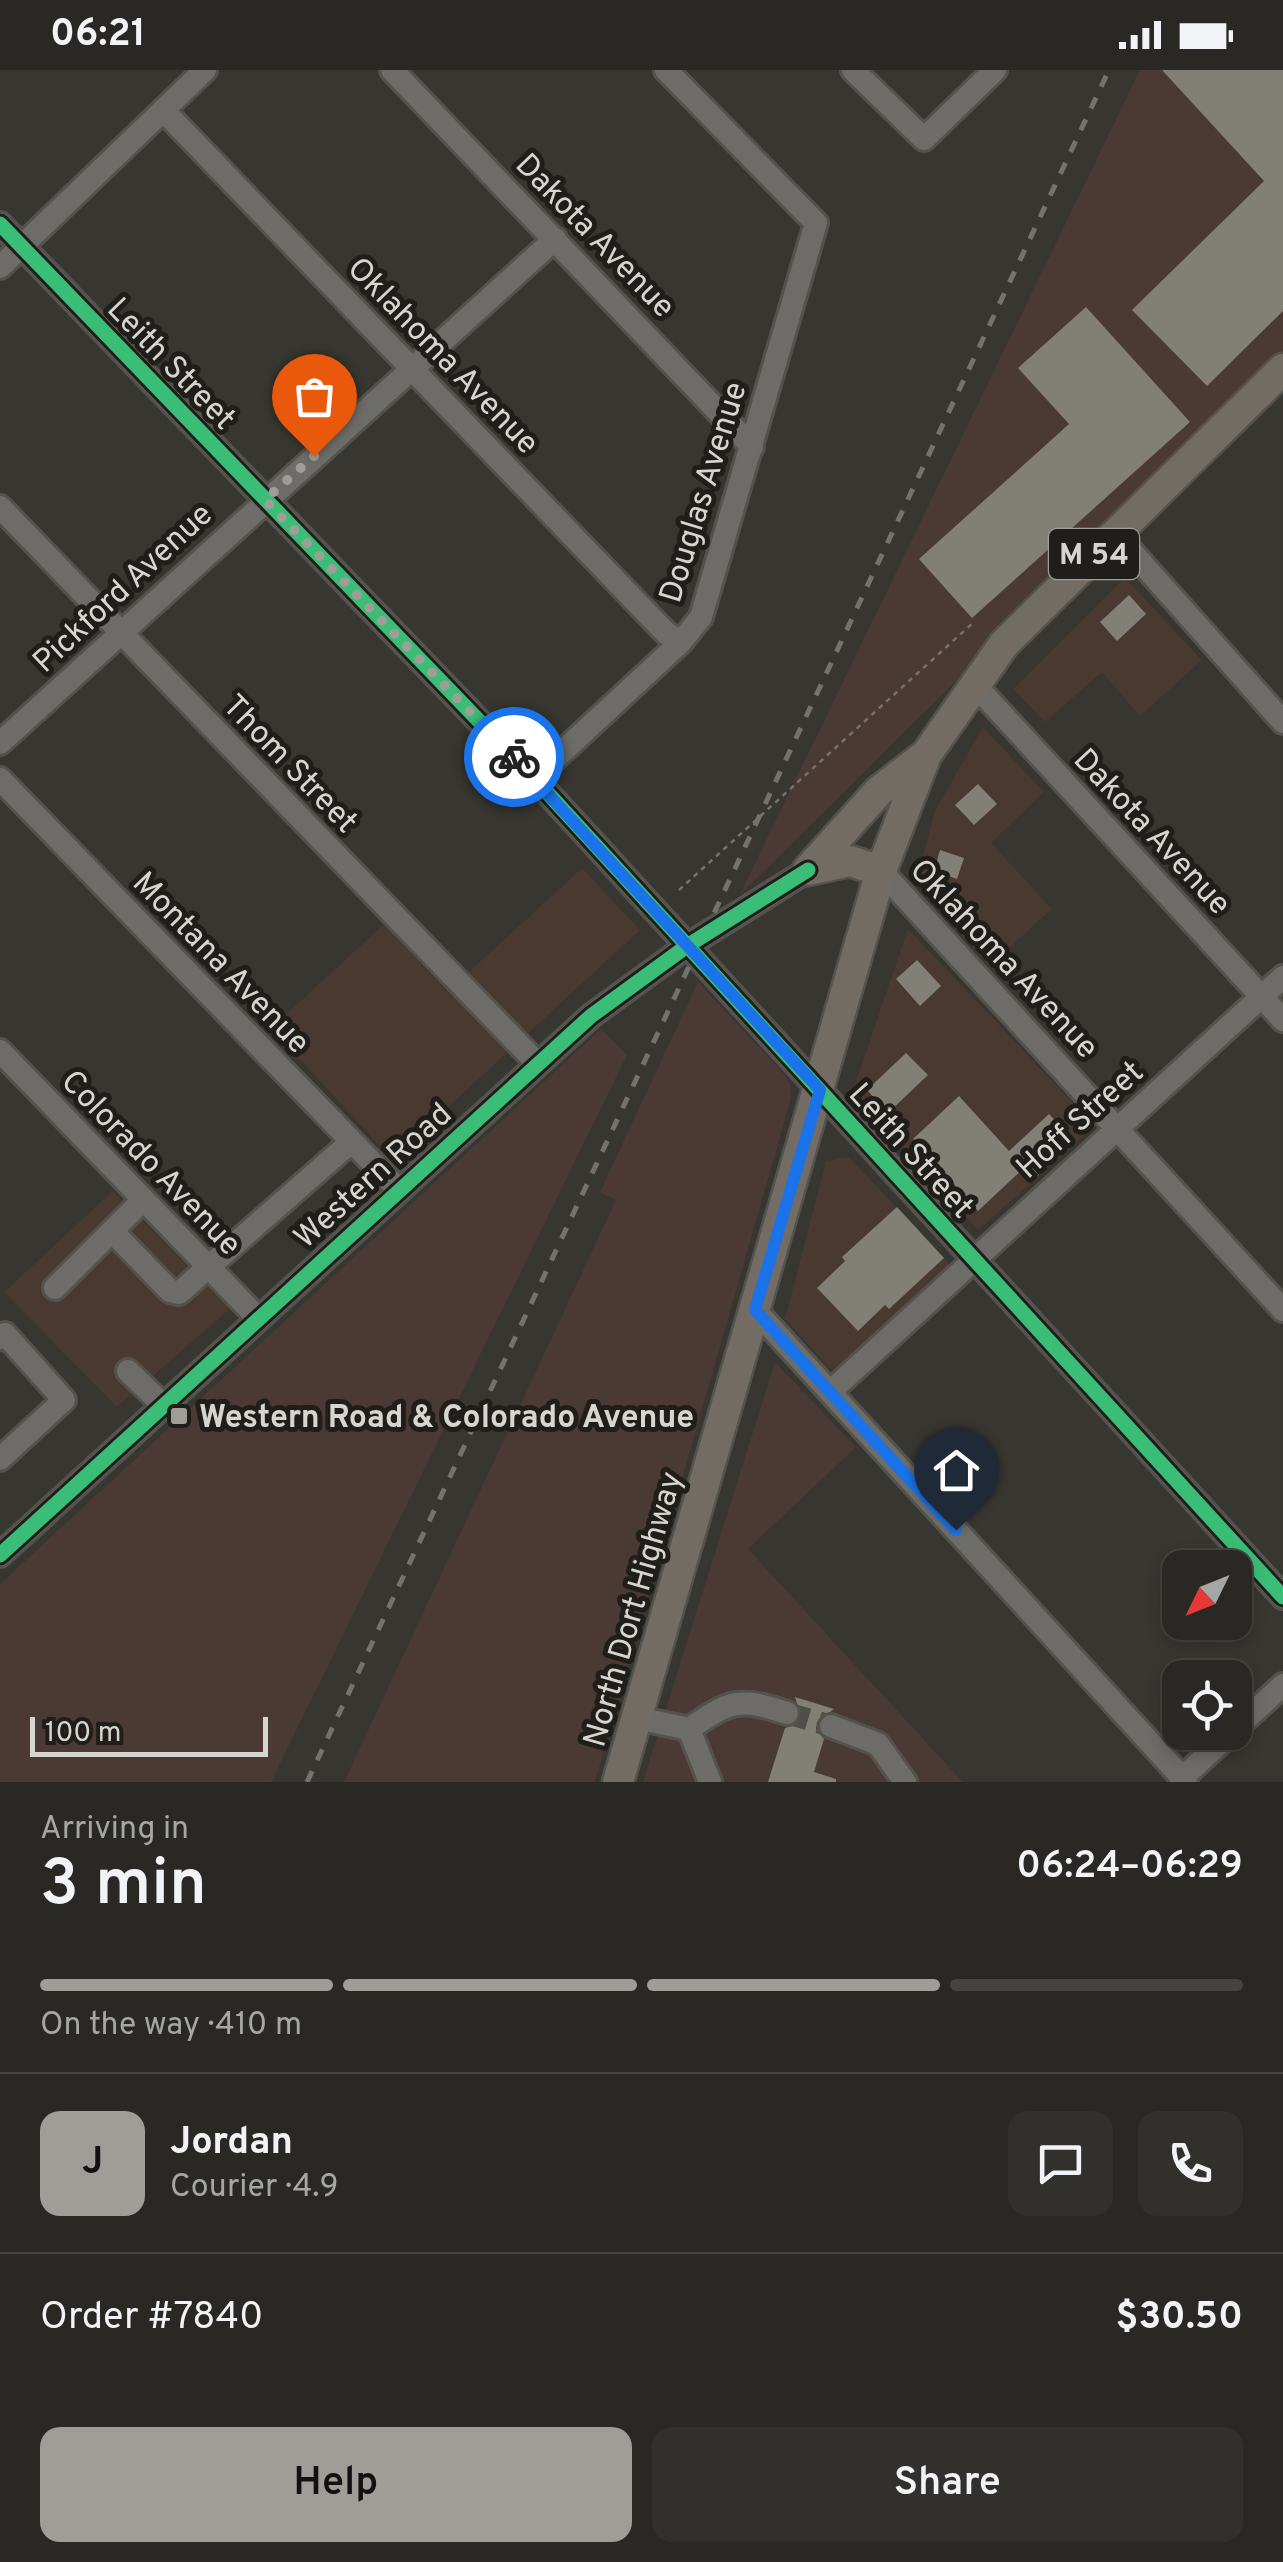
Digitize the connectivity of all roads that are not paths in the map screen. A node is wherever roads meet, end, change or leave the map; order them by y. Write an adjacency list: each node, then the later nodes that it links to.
1 (205, 70): 6 (street)
2 (392, 70): 8 (street, Dakota Avenue)
3 (666, 70): 13 (street, Douglas Avenue)
4 (853, 70): 5 (street)
5 (995, 70)
6 (164, 110): 9 (street); 11 (street, Oklahoma Avenue)
7 (0, 224): 9 (street, Leith Street)
8 (556, 239): 11 (street, Pickford Avenue); 13 (street, Dakota Avenue)
9 (22, 247): 10 (street); 14 (street, Leith Street)
10 (0, 267)
11 (413, 369): 14 (street, Pickford Avenue); 18 (street, Oklahoma Avenue)
12 (1278, 384): 16 (main road, North Dort Highway / M 54)
13 (752, 447): 18 (street, Douglas Avenue)
14 (265, 500): 17 (street, Pickford Avenue); 23 (street, Leith Street)
15 (0, 507): 17 (street, Thom Street)
16 (1114, 534): 19 (main road, North Dort Highway / M 54); 20 (street)
17 (120, 634): 21 (street, Pickford Avenue); 32 (street, Thom Street)
18 (681, 642): 23 (street, Douglas Avenue)
19 (975, 685): 22 (main road, North Dort Highway / M 54); 29 (street, Dakota Avenue)
20 (1283, 722)
21 (0, 743)
22 (926, 755): 25 (main road); 26 (main road, North Dort Highway / M 54)
23 (534, 778): 27 (street, Leith Street)
24 (0, 779): 35 (street, Montana Avenue)
25 (808, 870): 26 (main road); 27 (street, Western Road)
26 (881, 870): 33 (main road, North Dort Highway / M 54); 34 (street, Oklahoma Avenue)
27 (687, 946): 32 (street, Western Road); 33 (street, Leith Street)
28 (1283, 977): 29 (street, Hoff Street)
29 (1262, 997): 30 (street, Dakota Avenue); 34 (street, Hoff Street)
30 (1283, 1020)
31 (0, 1051): 37 (street, Colorado Avenue)
32 (537, 1062): 36 (street, Western Road)
33 (820, 1090): 39 (street, Leith Street); 42 (main road, North Dort Highway / M 54)
34 (1117, 1128): 39 (street, Hoff Street); 43 (street, Oklahoma Avenue)
35 (352, 1142): 36 (street, Montana Avenue); 40 (street)
36 (398, 1189): 44 (street, Western Road)
37 (143, 1200): 38 (street); 40 (street, Colorado Avenue)
38 (112, 1231): 40 (street); 41 (street)
39 (973, 1258): 47 (street, Hoff Street); 51 (street, Leith Street)
40 (209, 1268): 44 (street, Colorado Avenue)
41 (55, 1288)
42 (755, 1310): 47 (street); 55 (main road, North Dort Highway / M 54)
43 (1283, 1310)
44 (256, 1317): 48 (street, Western Road)
45 (0, 1338): 49 (street)
46 (128, 1372): 48 (street)
47 (830, 1392): 59 (street)
48 (162, 1404): 50 (street, Western Road)
49 (0, 1458)
50 (0, 1555)
51 (1283, 1597)
52 (1283, 1685): 54 (street)
53 (788, 1713): 57 (street)
54 (1252, 1714)
55 (636, 1718): 57 (street); 60 (main road, North Dort Highway / M 54)
56 (831, 1726): 62 (street)
57 (688, 1729): 61 (street)
58 (1214, 1750): 59 (street)
59 (1184, 1780)
60 (618, 1782)
61 (710, 1782)
62 (906, 1782)

